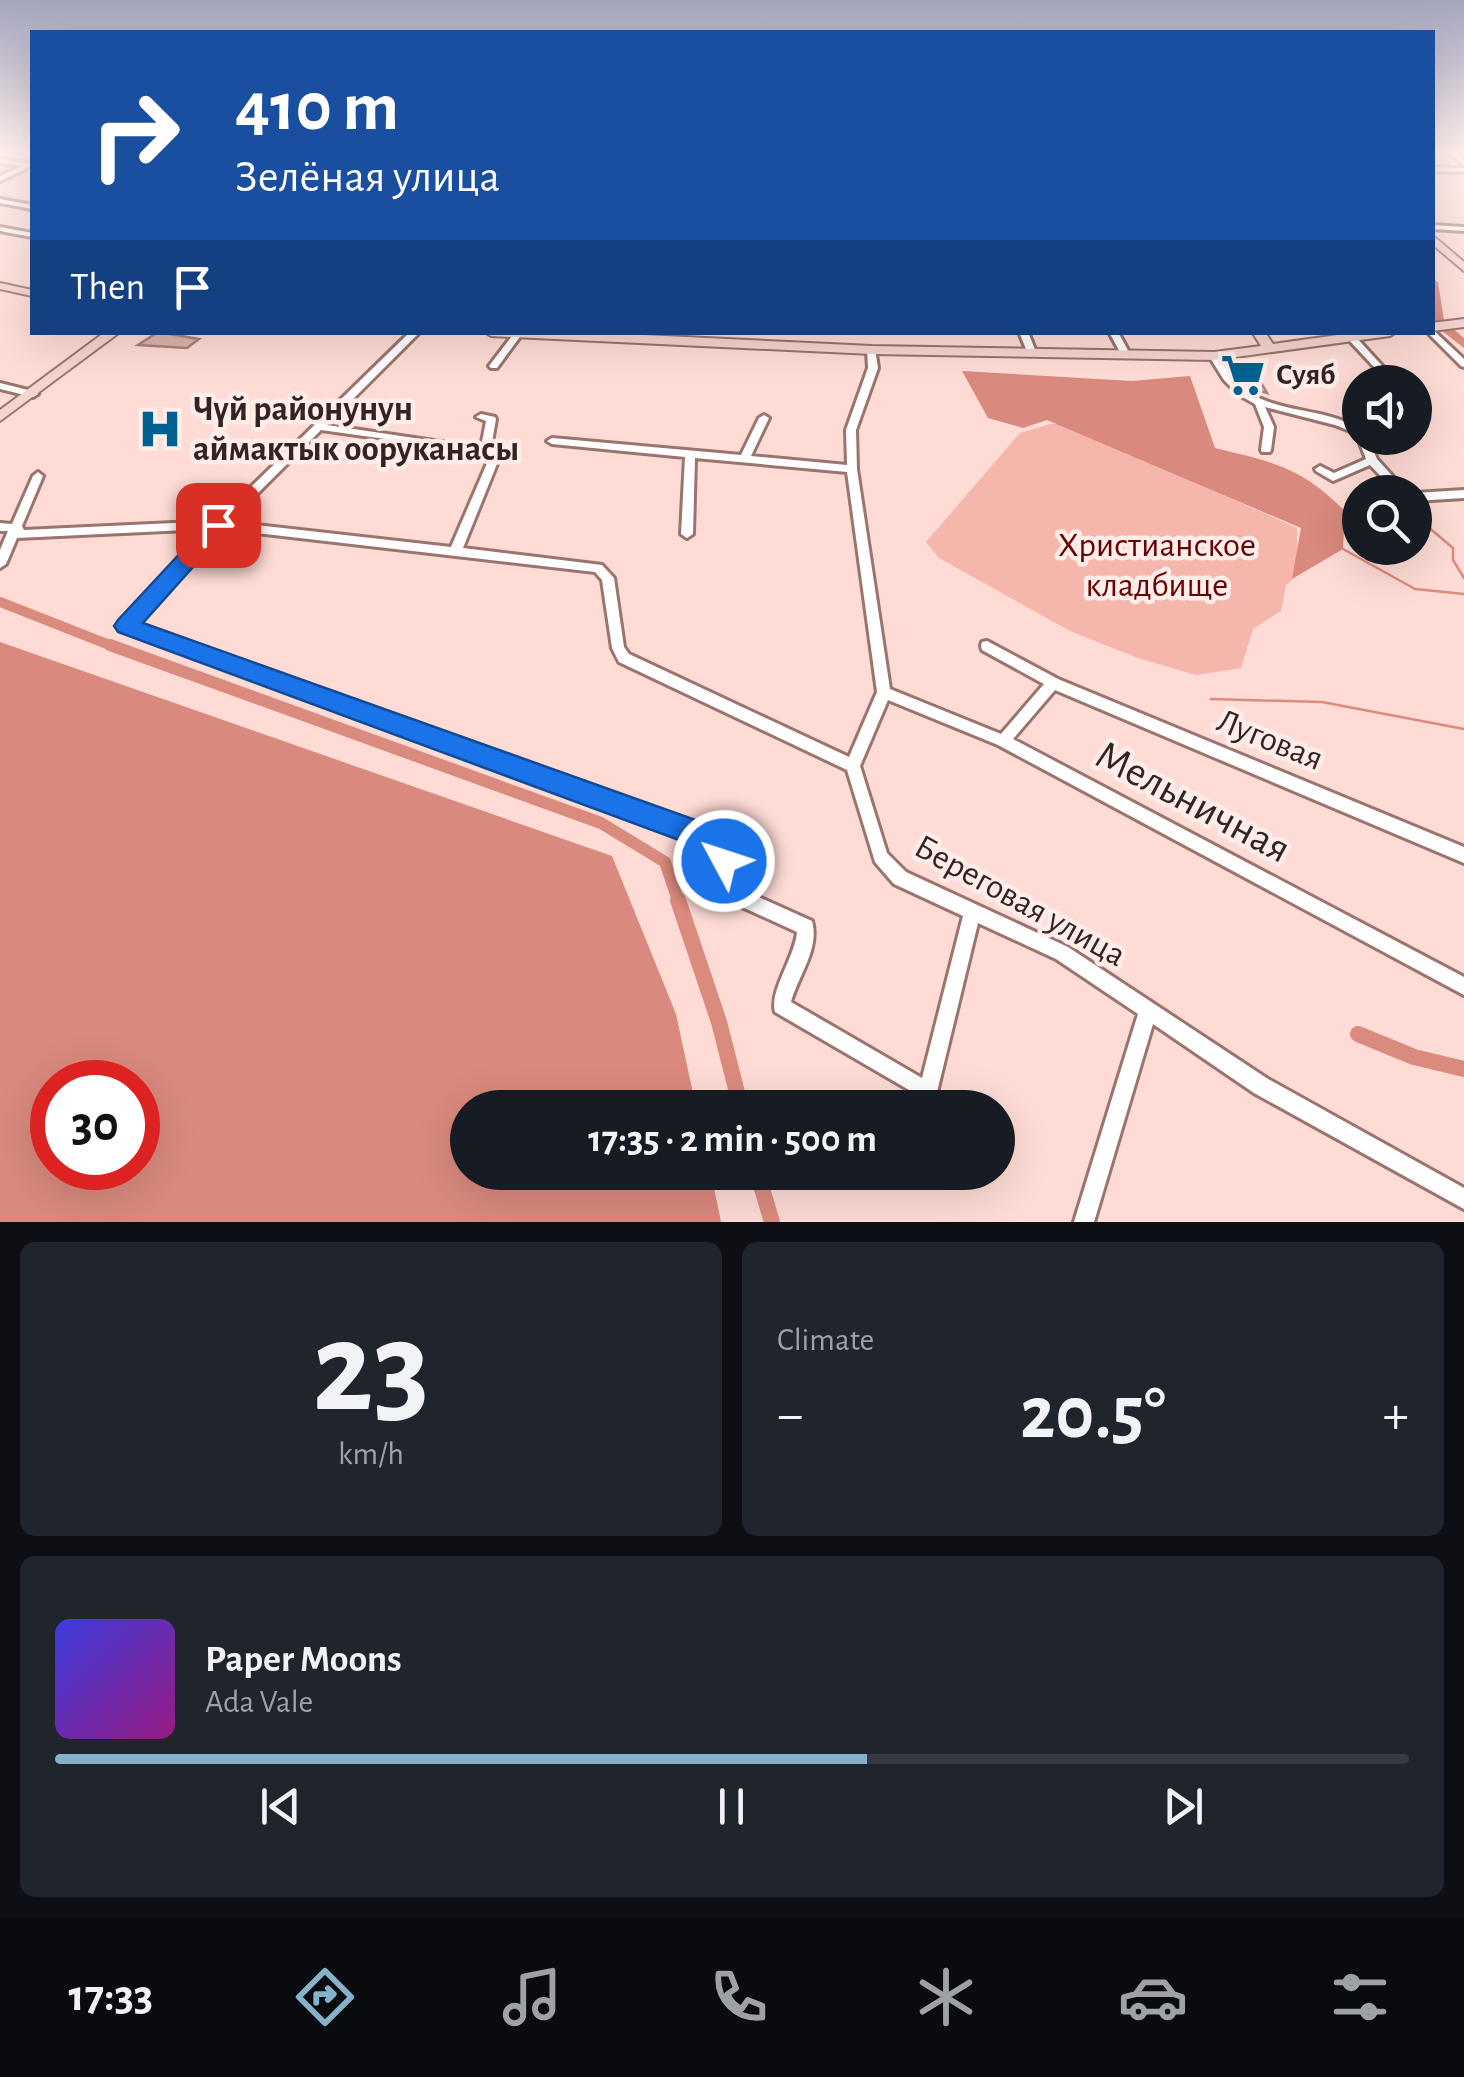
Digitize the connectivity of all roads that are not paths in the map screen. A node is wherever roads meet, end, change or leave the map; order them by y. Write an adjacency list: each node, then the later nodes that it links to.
1 (1435, 227): 3 (street)
2 (0, 229): 4 (street)
3 (1464, 229)
4 (30, 235)
5 (1435, 241): 6 (main road)
6 (1464, 268)
7 (0, 286): 8 (main road)
8 (30, 293)
9 (1464, 324): 10 (main road)
10 (1435, 328)
11 (1435, 331): 27 (street)
12 (110, 335): 31 (main road)
13 (413, 335): 37 (street)
14 (517, 335): 29 (street)
15 (566, 335): 20 (main road)
16 (1024, 335): 24 (street)
17 (1115, 335): 25 (street)
18 (1260, 335): 22 (main road)
19 (1370, 335): 21 (main road)
20 (663, 337): 23 (main road)
21 (1351, 338): 22 (main road); 28 (street)
22 (1270, 349): 26 (main road)
23 (872, 350): 24 (main road); 46 (street)
24 (1031, 352): 25 (main road)
25 (1125, 354): 26 (main road)
26 (1214, 356): 32 (street)
27 (1464, 364)
28 (1376, 365)
29 (494, 366)
30 (0, 386): 31 (street)
31 (32, 394): 33 (main road)
32 (1260, 405): 36 (street); 40 (street)
33 (0, 417)
34 (481, 417): 55 (street)
35 (764, 418): 43 (street)
36 (1342, 421)
37 (319, 427): 39 (street); 51 (street)
38 (552, 440): 42 (street)
39 (461, 448)
40 (1266, 450)
41 (1370, 455): 44 (street)
42 (690, 456): 43 (street); 54 (street)
43 (745, 458): 46 (street)
44 (1372, 460): 45 (street); 47 (street)
45 (1320, 469)
46 (852, 470): 59 (street)
47 (1386, 475)
48 (38, 476): 53 (street)
49 (1464, 494): 50 (street)
50 (1432, 495)
51 (218, 525): 53 (street); 55 (street); 63 (street)
52 (0, 527): 53 (street)
53 (18, 528): 56 (street)
54 (687, 534)
55 (456, 550): 61 (street)
56 (0, 564)
57 (986, 646): 58 (street, Луговая)
58 (1053, 682): 60 (street); 62 (street, Луговая)
59 (884, 692): 60 (street, Мельничная); 61 (street)
60 (1004, 741): 64 (street, Мельничная)
61 (853, 766): 63 (street, Береговая улица)
62 (1464, 854)
63 (972, 914): 65 (street, Береговая улица)
64 (1464, 986)
65 (1147, 1013): 66 (street, Береговая улица); 67 (street)
66 (1464, 1199)
67 (1084, 1222)

